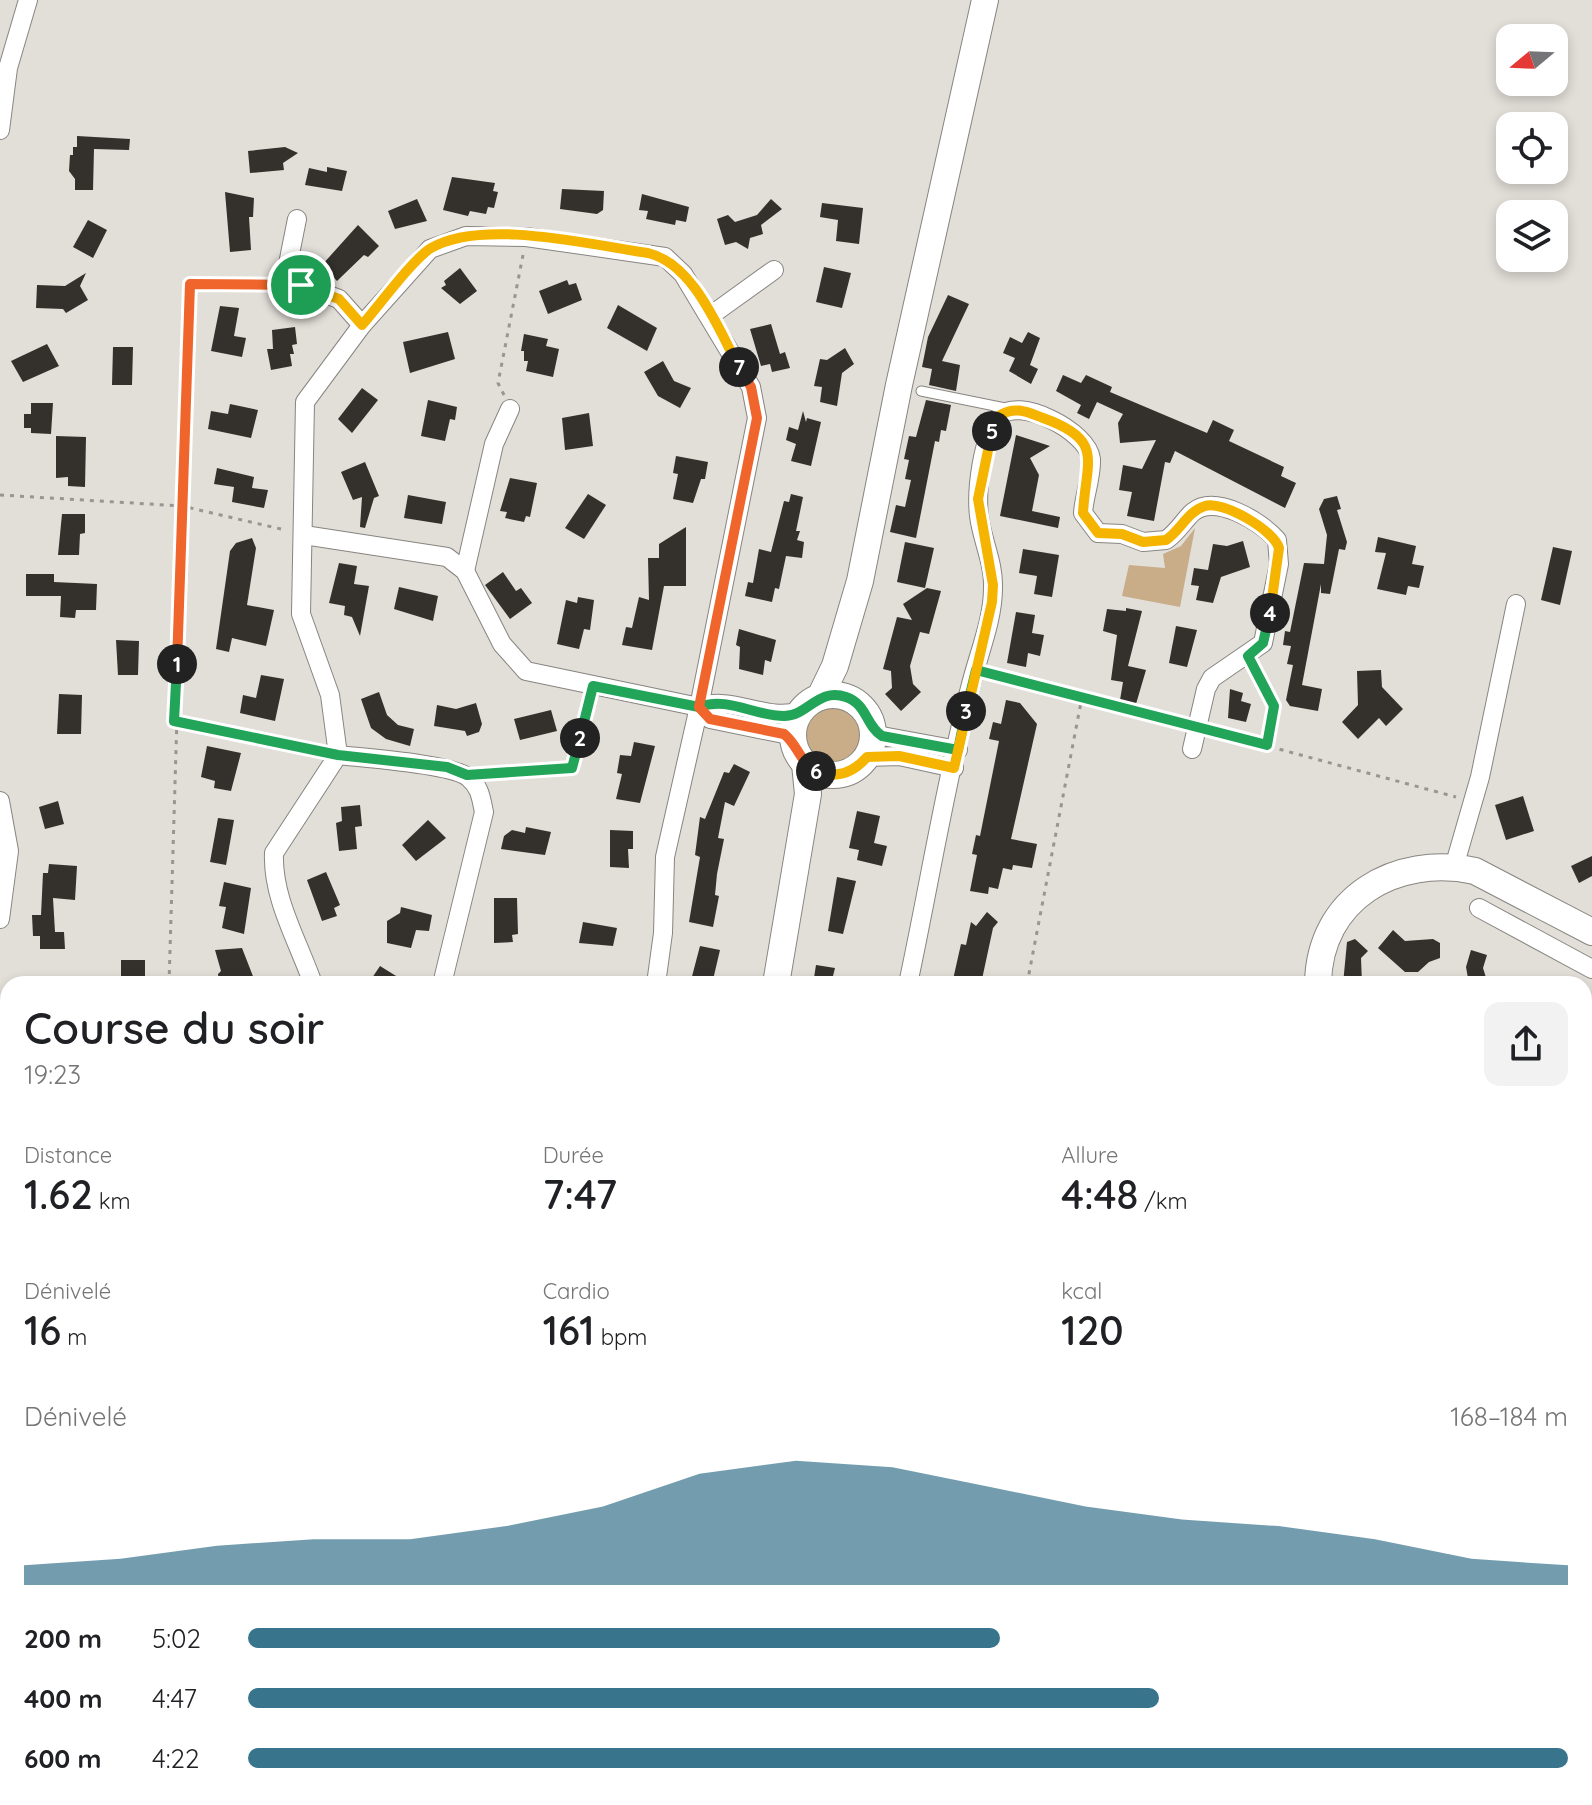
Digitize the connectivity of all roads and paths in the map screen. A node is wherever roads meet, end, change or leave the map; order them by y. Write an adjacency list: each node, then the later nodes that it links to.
1 (28, 0): 3 (street)
2 (985, 0): 18 (street)
3 (0, 130)
4 (297, 219): 7 (street)
5 (526, 237): 8 (street); 9 (street); 11 (path)
6 (774, 270): 8 (street)
7 (301, 285): 9 (street); 14 (path)
8 (710, 316): 25 (street)
9 (362, 325): 15 (street)
10 (921, 391): 12 (lane)
11 (510, 409): 16 (street)
12 (1010, 409): 19 (street); 20 (street)
13 (0, 495): 14 (path)
14 (182, 506): 15 (path); 26 (path)
15 (304, 535): 16 (street); 32 (street)
16 (465, 571): 21 (street)
17 (1516, 604): 38 (street)
18 (851, 610): 23 (street); 24 (street)
19 (1248, 656): 27 (street); 29 (path)
20 (976, 670): 22 (path); 34 (street)
21 (593, 686): 25 (street); 35 (path)
22 (1082, 697): 27 (path); 51 (path)
23 (853, 700): 24 (street); 28 (street)
24 (810, 704): 25 (street); 31 (street)
25 (699, 707): 31 (street); 48 (street)
26 (174, 721): 32 (path); 45 (path)
27 (1198, 727): 29 (path); 30 (street)
28 (873, 730): 33 (street); 34 (street)
29 (1267, 745): 38 (path)
30 (1192, 749)
31 (799, 753): 36 (street); 40 (street)
32 (338, 755): 35 (street); 46 (street)
33 (867, 757): 34 (street); 36 (street)
34 (956, 759): 50 (street)
35 (467, 775): 47 (street)
36 (840, 775): 40 (street)
37 (0, 801): 42 (street)
38 (1474, 802): 39 (street)
39 (1454, 867): 43 (street); 52 (street)
40 (798, 868): 49 (street)
41 (1479, 908): 44 (street)
42 (0, 919)
43 (1592, 932)
44 (1592, 969)
45 (169, 976)
46 (310, 976)
47 (444, 976)
48 (657, 976)
49 (778, 976)
50 (910, 976)
51 (1029, 976)
52 (1319, 976)

